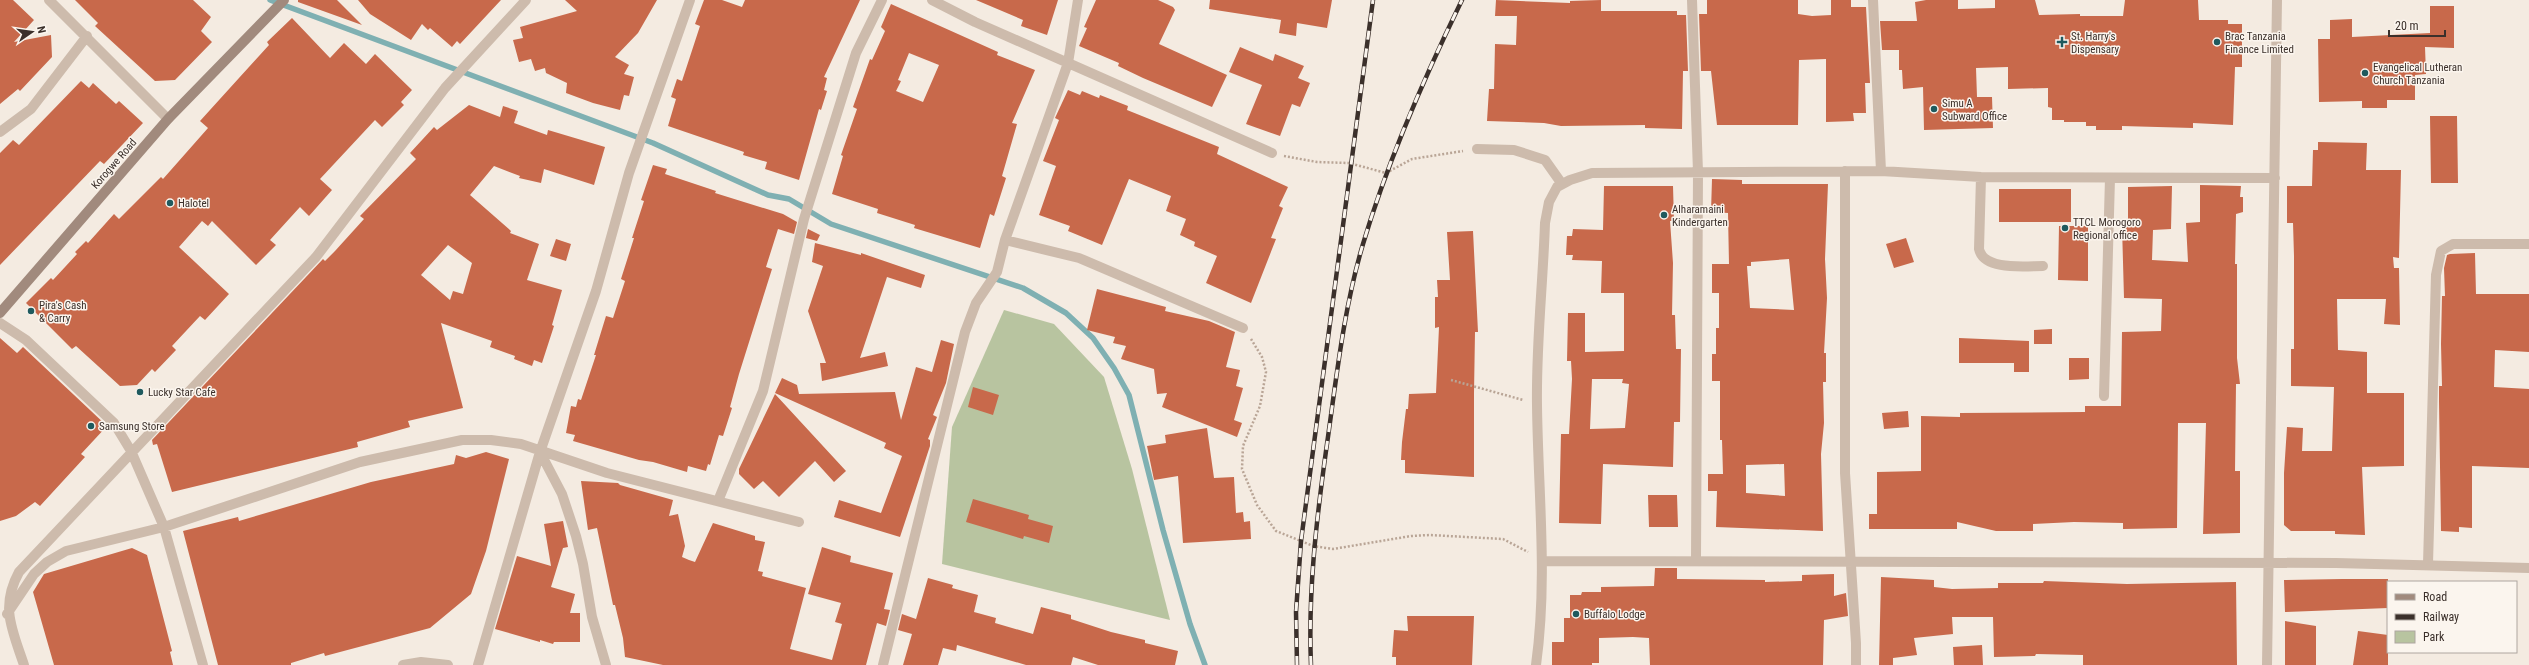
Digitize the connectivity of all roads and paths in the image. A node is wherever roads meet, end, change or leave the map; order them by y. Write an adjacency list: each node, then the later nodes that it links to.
1 (49, 0): 11 (street)
2 (526, 0): 33 (street)
3 (690, 0): 34 (street)
4 (882, 0): 35 (street)
5 (932, 0): 12 (street)
6 (1078, 0): 12 (street)
7 (1692, 0): 19 (street)
8 (1873, 0): 18 (street)
9 (2277, 0): 22 (street)
10 (283, 1): 13 (main road, Korogwe Road)
11 (87, 36): 13 (street); 14 (street)
12 (1068, 63): 16 (street); 24 (street)
13 (168, 119): 27 (main road, Korogwe Road)
14 (0, 132)
15 (1477, 149): 16 (path); 23 (street)
16 (1272, 153)
17 (1845, 171): 18 (street); 19 (street); 40 (street)
18 (1880, 171): 20 (street)
19 (1698, 172): 23 (street); 38 (street)
20 (1981, 177): 21 (street); 26 (street)
21 (2110, 178): 22 (street); 31 (street)
22 (2275, 178): 41 (street)
23 (1562, 184): 32 (street)
24 (1005, 240): 29 (street); 51 (street)
25 (2529, 244): 42 (street)
26 (2043, 266)
27 (0, 314)
28 (0, 323): 33 (street)
29 (1243, 328): 39 (path)
30 (1450, 380): 32 (path)
31 (2104, 396)
32 (1537, 403): 39 (street)
33 (131, 451): 37 (street); 44 (street)
34 (540, 452): 35 (street); 37 (street); 49 (street); 50 (street)
35 (718, 501): 36 (street)
36 (799, 522)
37 (164, 527): 44 (street); 46 (street)
38 (1696, 560): 39 (street); 40 (street)
39 (1542, 561): 52 (street)
40 (1850, 562): 41 (street); 53 (street)
41 (2270, 564): 42 (street); 54 (street)
42 (2428, 564): 43 (street)
43 (2529, 568)
44 (7, 614): 45 (street)
45 (24, 665)
46 (203, 665)
47 (403, 665): 48 (street)
48 (448, 665)
49 (478, 665)
50 (606, 665)
51 (883, 665)
52 (1536, 665)
53 (1856, 665)
54 (2267, 665)

